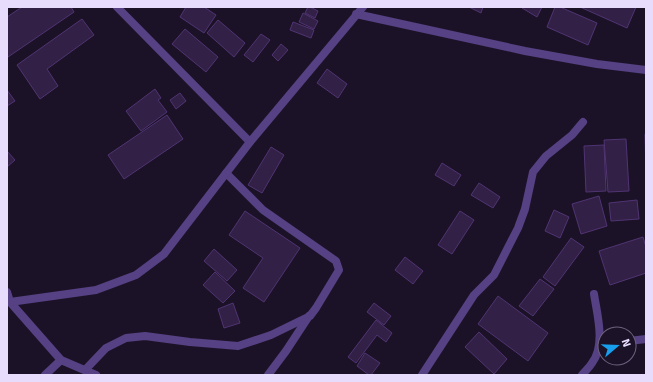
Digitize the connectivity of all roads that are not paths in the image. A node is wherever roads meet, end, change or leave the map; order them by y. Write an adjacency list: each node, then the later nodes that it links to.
1 (117, 7): 6 (street)
2 (363, 7): 3 (street)
3 (356, 14): 4 (street); 6 (street)
4 (646, 70)
5 (583, 122): 19 (street)
6 (250, 142): 7 (street)
7 (226, 172): 10 (street); 11 (street)
8 (7, 292): 10 (street)
9 (594, 294): 12 (street)
10 (9, 301): 14 (street)
11 (310, 316): 15 (street); 18 (street)
12 (600, 326)
13 (597, 354): 20 (street)
14 (62, 360): 15 (street); 16 (street)
15 (85, 370): 17 (street)
16 (45, 375)
17 (96, 375)
18 (268, 375)
19 (422, 375)
20 (582, 375)

